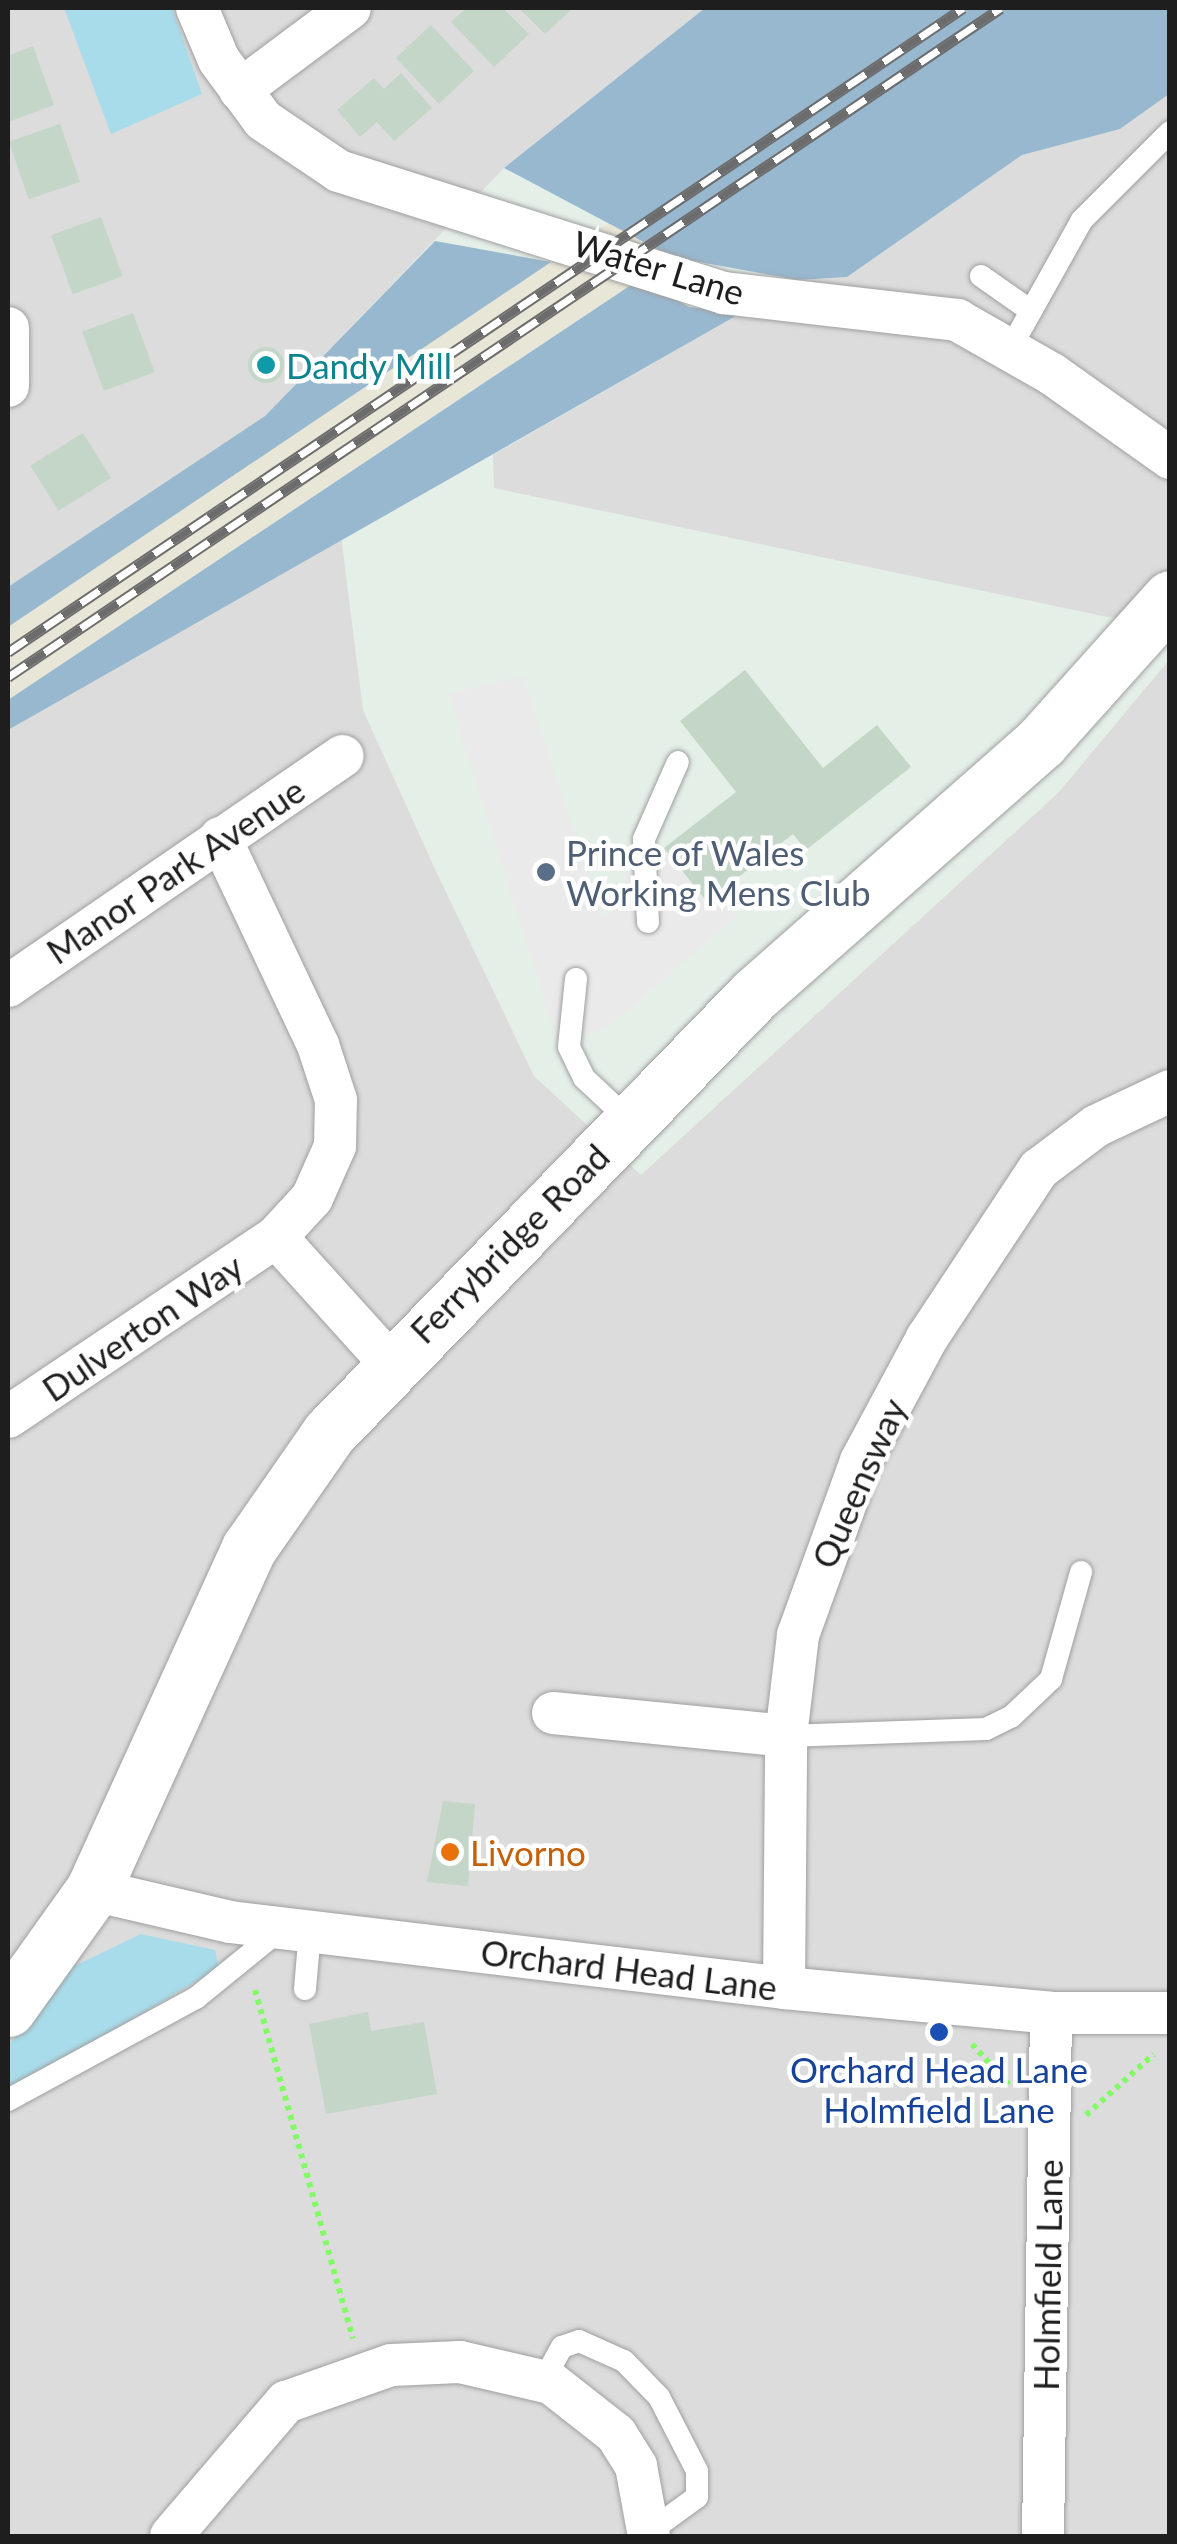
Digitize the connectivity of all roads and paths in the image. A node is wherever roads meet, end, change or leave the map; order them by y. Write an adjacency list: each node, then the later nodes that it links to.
1 (196, 8): 3 (street, Water Lane)
2 (350, 8): 3 (street)
3 (240, 90): 7 (street, Water Lane)
4 (1170, 132): 7 (lane)
5 (981, 276): 7 (lane)
6 (8, 328): 8 (street)
7 (1021, 329): 9 (street, Water Lane)
8 (8, 386)
9 (1170, 458)
10 (1170, 598): 18 (street, Ferrybridge Road)
11 (343, 756): 13 (street, Manor Park Avenue)
12 (678, 762): 14 (lane)
13 (220, 838): 16 (street, Manor Park Avenue); 19 (street, Dulverton Way)
14 (648, 922)
15 (576, 978): 18 (lane)
16 (8, 986)
17 (1170, 1091): 24 (street, Queensway)
18 (630, 1121): 20 (street, Ferrybridge Road)
19 (276, 1237): 20 (street, Dulverton Way); 21 (street, Dulverton Way)
20 (389, 1362): 25 (street, Ferrybridge Road)
21 (8, 1417)
22 (1081, 1572): 24 (lane)
23 (553, 1713): 24 (street)
24 (786, 1736): 28 (street, Queensway)
25 (93, 1890): 26 (street, Orchard Head Lane); 30 (street, Ferrybridge Road)
26 (296, 1929): 27 (lane); 28 (street, Orchard Head Lane); 29 (lane)
27 (248, 1959): 33 (lane); 34 (path)
28 (784, 1988): 31 (street, Orchard Head Lane)
29 (305, 1990)
30 (8, 2009)
31 (1051, 2013): 32 (street, Orchard Head Lane); 38 (street, Holmfield Lane)
32 (1170, 2013)
33 (8, 2100)
34 (362, 2372): 35 (street); 37 (street)
35 (543, 2381): 36 (street); 36 (lane)
36 (649, 2534)
37 (171, 2536)
38 (1043, 2536)

